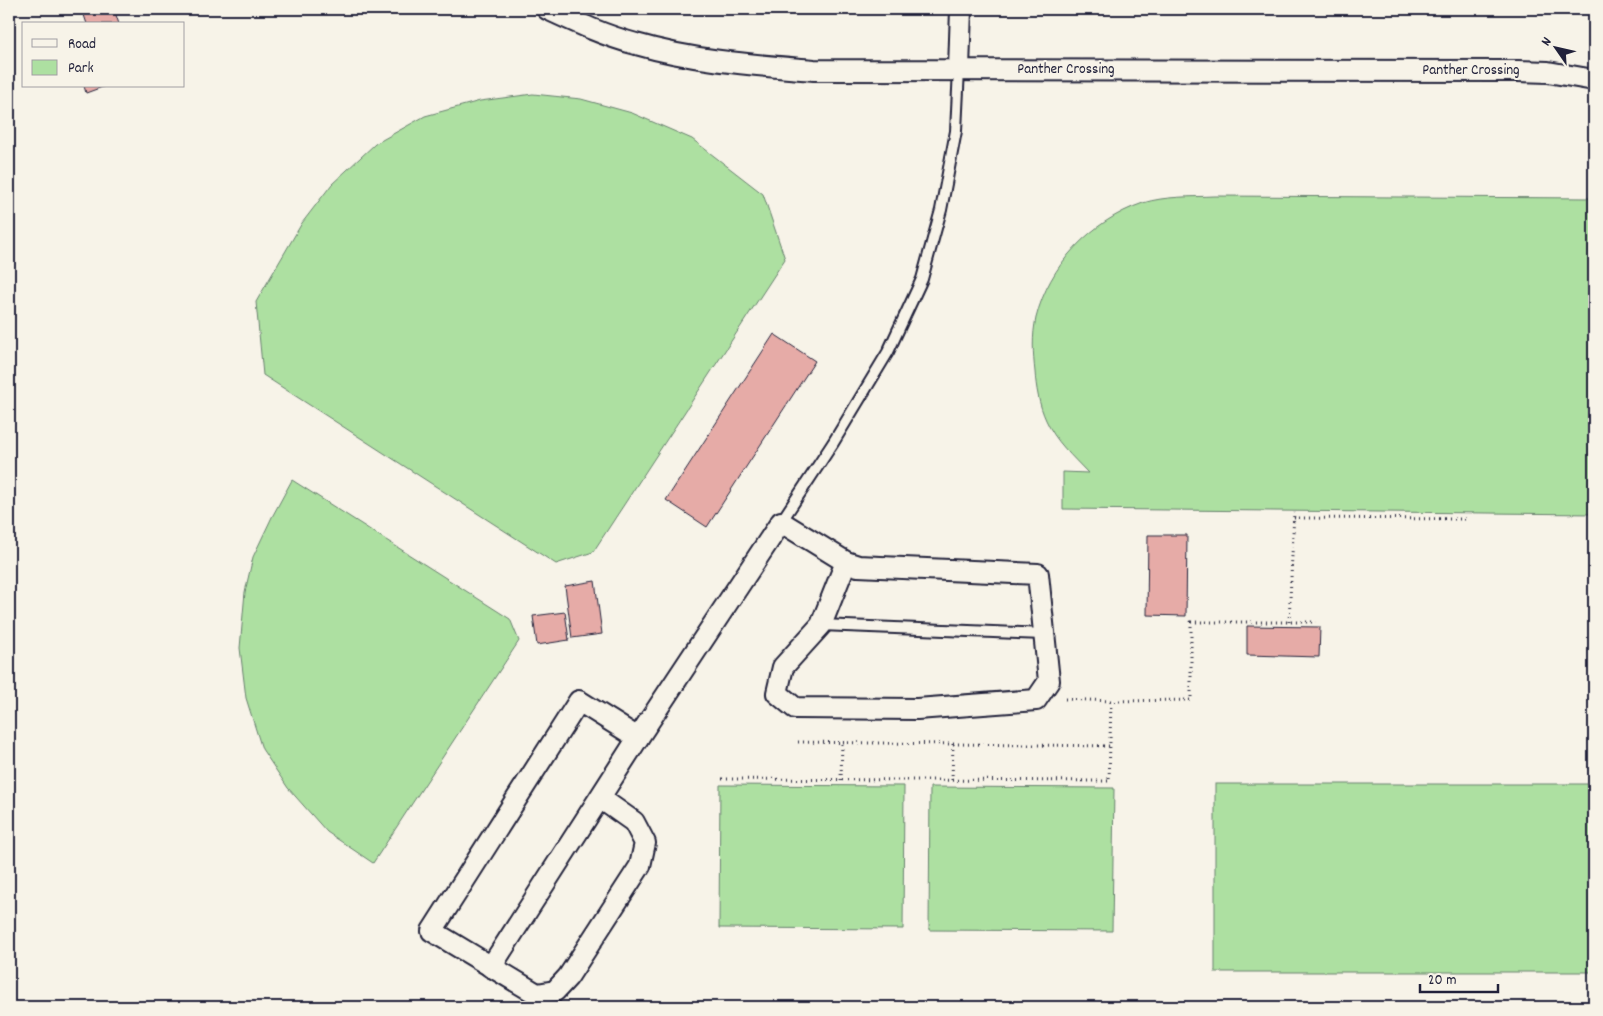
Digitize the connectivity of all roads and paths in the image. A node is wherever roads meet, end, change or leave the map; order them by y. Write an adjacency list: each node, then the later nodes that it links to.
1 (547, 9): 3 (street, Panther Crossing)
2 (961, 9): 3 (street)
3 (959, 69): 4 (street, Panther Crossing); 8 (lane)
4 (1594, 80)
5 (1294, 512): 6 (path)
6 (1294, 518): 7 (path); 10 (path)
7 (1469, 519)
8 (781, 522): 9 (street); 16 (street)
9 (846, 562): 12 (street); 13 (street)
10 (1289, 622): 11 (path); 15 (path)
11 (1316, 622)
12 (821, 625): 13 (lane); 14 (street)
13 (1044, 634): 14 (street)
14 (1038, 698): 15 (path)
15 (1111, 701): 20 (path)
16 (638, 738): 24 (street); 25 (street)
17 (798, 742): 18 (path)
18 (842, 742): 19 (path); 22 (path)
19 (953, 744): 20 (path); 23 (path)
20 (1110, 746): 23 (path)
21 (722, 779): 22 (path)
22 (841, 780): 23 (path)
23 (952, 780)
24 (600, 798): 25 (street); 25 (street)
25 (491, 967)

